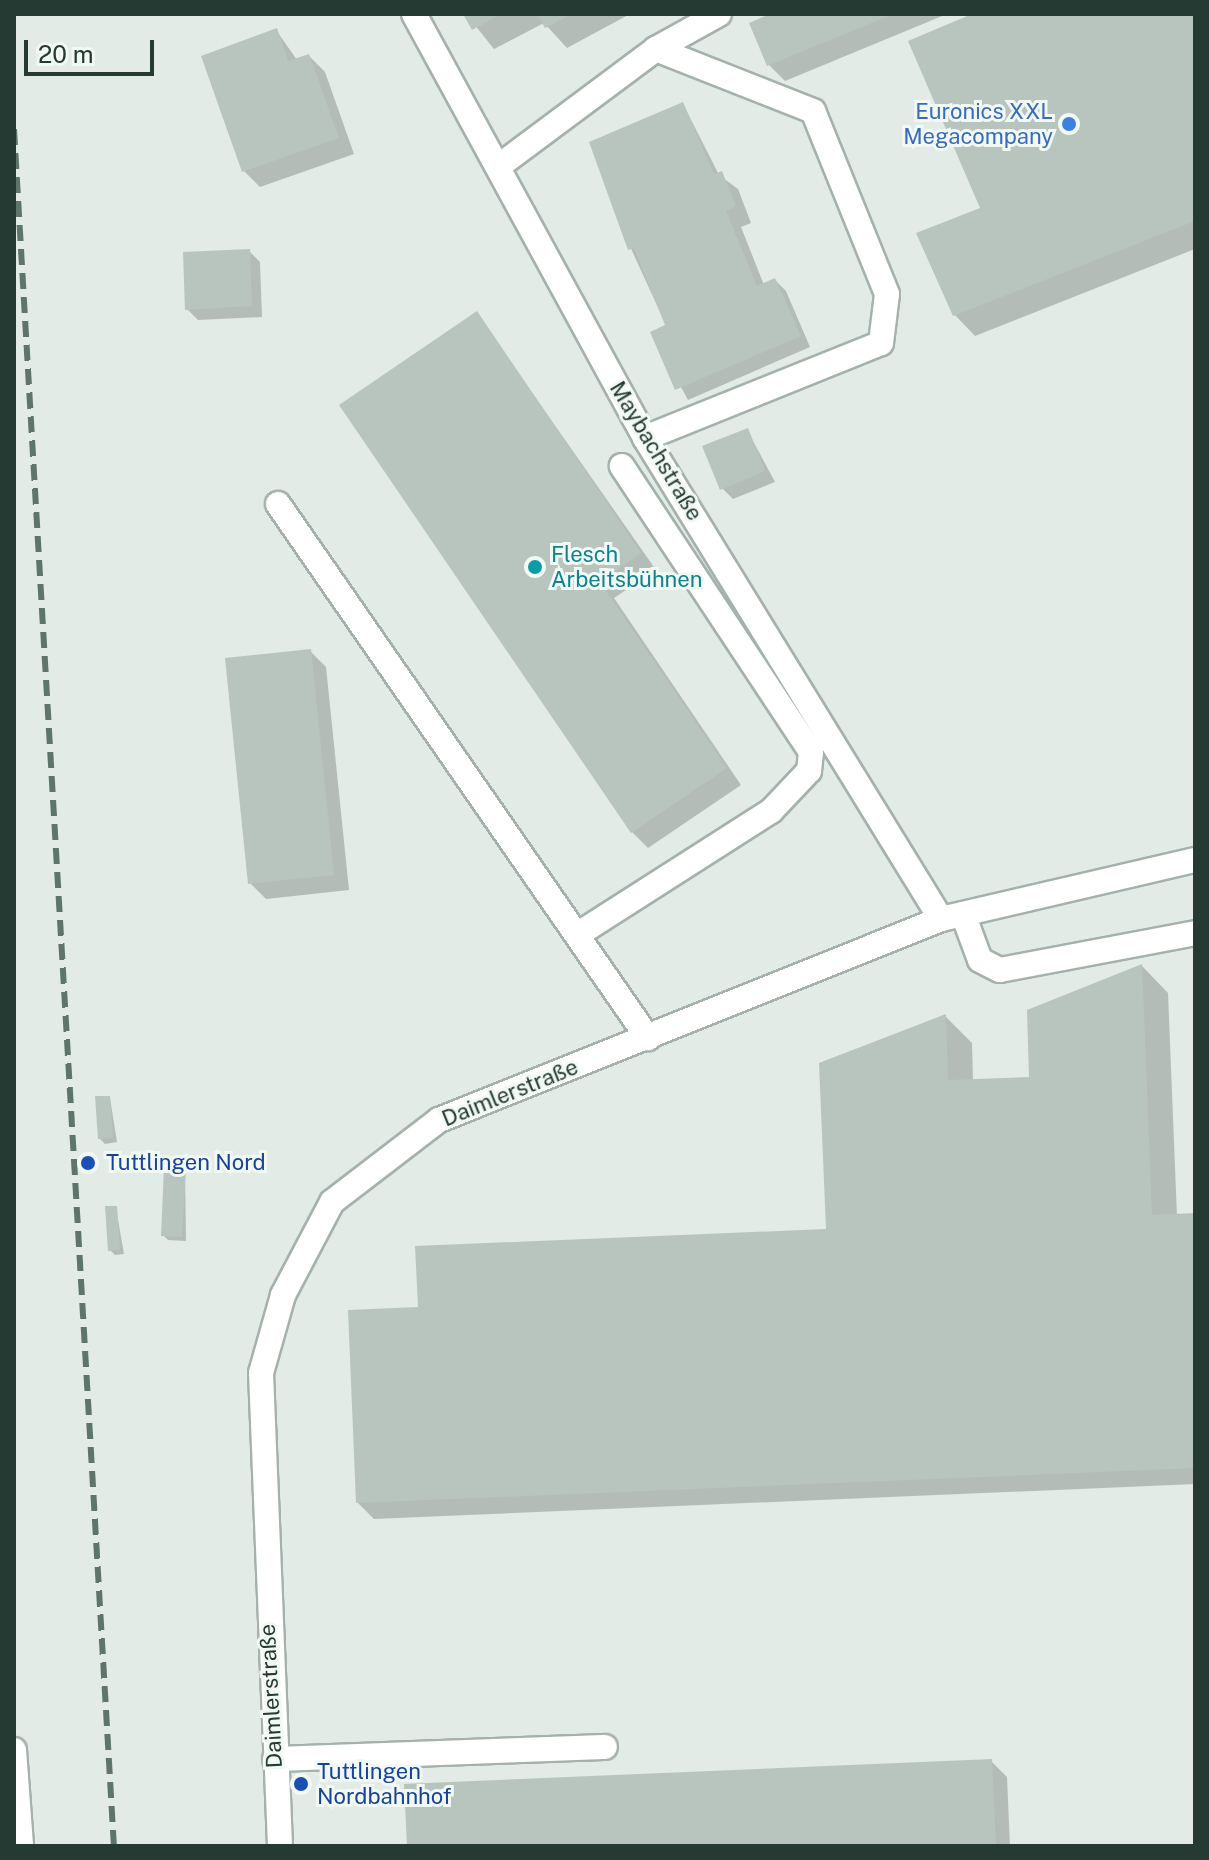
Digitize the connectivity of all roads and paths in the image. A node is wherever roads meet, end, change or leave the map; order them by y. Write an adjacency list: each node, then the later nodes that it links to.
1 (414, 14): 4 (street, Maybachstraße)
2 (719, 14): 3 (street)
3 (656, 49): 4 (street); 5 (street)
4 (499, 166): 5 (street, Maybachstraße)
5 (645, 438): 9 (street, Maybachstraße)
6 (622, 466): 11 (street)
7 (278, 504): 11 (street)
8 (1195, 860): 9 (street, Daimlerstraße)
9 (952, 917): 10 (street, Maybachstraße); 12 (street, Daimlerstraße)
10 (1195, 933)
11 (577, 935): 12 (street)
12 (648, 1038): 15 (street, Daimlerstraße)
13 (605, 1747): 15 (street)
14 (14, 1750): 16 (street)
15 (275, 1759): 17 (street, Daimlerstraße)
16 (21, 1846)
17 (280, 1846)

